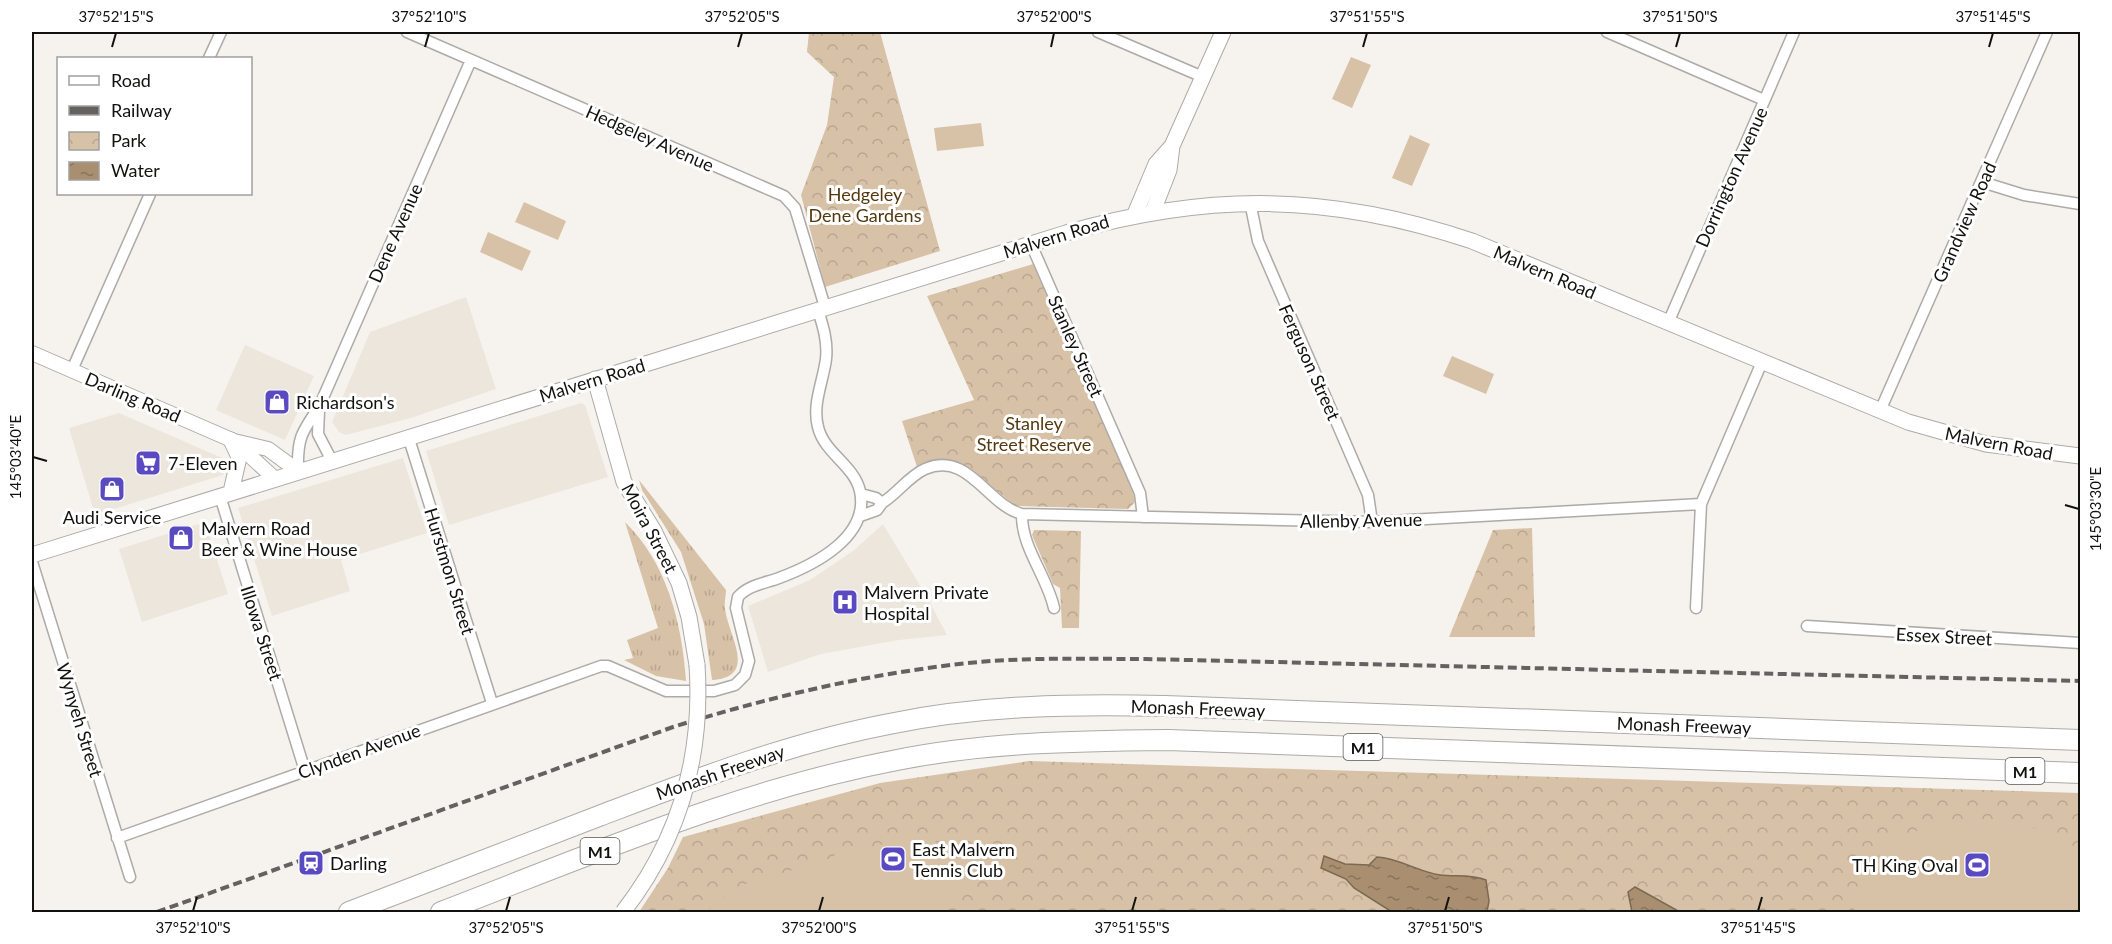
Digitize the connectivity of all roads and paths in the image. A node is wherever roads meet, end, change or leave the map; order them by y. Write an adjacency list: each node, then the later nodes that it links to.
1 (221, 32): 8 (street)
2 (406, 32): 9 (street, Hedgeley Avenue)
3 (1098, 32): 10 (street)
4 (1223, 32): 10 (main road)
5 (1606, 32): 11 (street)
6 (1794, 32): 11 (street, Dorrington Avenue)
7 (2047, 32): 13 (street, Grandview Road)
8 (209, 57)
9 (471, 60): 20 (street, Hedgeley Avenue); 26 (street, Dene Avenue)
10 (1203, 77): 12 (main road)
11 (1764, 100): 21 (street, Dorrington Avenue)
12 (1172, 147): 17 (main road); 18 (main road)
13 (1982, 182): 16 (street); 27 (street, Grandview Road)
14 (150, 195): 24 (street)
15 (1250, 202): 17 (main road, Malvern Road); 21 (main road, Malvern Road); 41 (street, Ferguson Street)
16 (2080, 204)
17 (1153, 211): 18 (main road, Malvern Road)
18 (1135, 214): 19 (main road, Malvern Road)
19 (1031, 244): 20 (main road, Malvern Road); 40 (street, Stanley Street)
20 (822, 309): 25 (main road, Malvern Road); 35 (street, Hedgeley Avenue)
21 (1668, 323): 23 (main road, Malvern Road)
22 (32, 353): 24 (street, Darling Road)
23 (1762, 362): 27 (main road, Malvern Road); 37 (street)
24 (72, 370): 29 (street, Darling Road)
25 (595, 379): 28 (main road, Malvern Road); 56 (main road, Moira Street, bridge)
26 (319, 407): 31 (street, Dene Avenue); 32 (street, Dene Avenue)
27 (1880, 411): 30 (main road, Malvern Road)
28 (409, 439): 31 (main road, Malvern Road); 48 (street, Hurstmon Street)
29 (232, 440): 32 (street, Darling Road); 33 (street, Darling Road); 34 (main road)
30 (2080, 456)
31 (332, 461): 32 (main road, Malvern Road)
32 (298, 471): 33 (main road, Malvern Road)
33 (274, 478): 34 (main road, Malvern Road)
34 (226, 494): 42 (main road, Malvern Road); 50 (street, Illowa Street)
35 (861, 494): 36 (street); 39 (street)
36 (882, 503): 38 (street); 39 (street)
37 (1701, 504): 41 (street, Allenby Avenue); 45 (street)
38 (1022, 514): 40 (street, Allenby Avenue); 44 (street)
39 (860, 516): 48 (street, Clynden Avenue)
40 (1143, 517): 41 (street, Allenby Avenue)
41 (1372, 522)
42 (32, 555)
43 (32, 562): 52 (street, Wynyeh Street)
44 (1054, 608)
45 (1696, 608)
46 (1807, 626): 47 (street, Essex Street)
47 (2080, 643)
48 (492, 703): 50 (street, Clynden Avenue)
49 (2080, 740): 54 (highway, Monash Freeway / M1)
50 (305, 771): 52 (street, Clynden Avenue)
51 (2080, 773): 55 (highway, Monash Freeway / M1)
52 (117, 838): 53 (street, Wynyeh Street)
53 (129, 877)
54 (349, 912)
55 (441, 912)
56 (623, 912)

